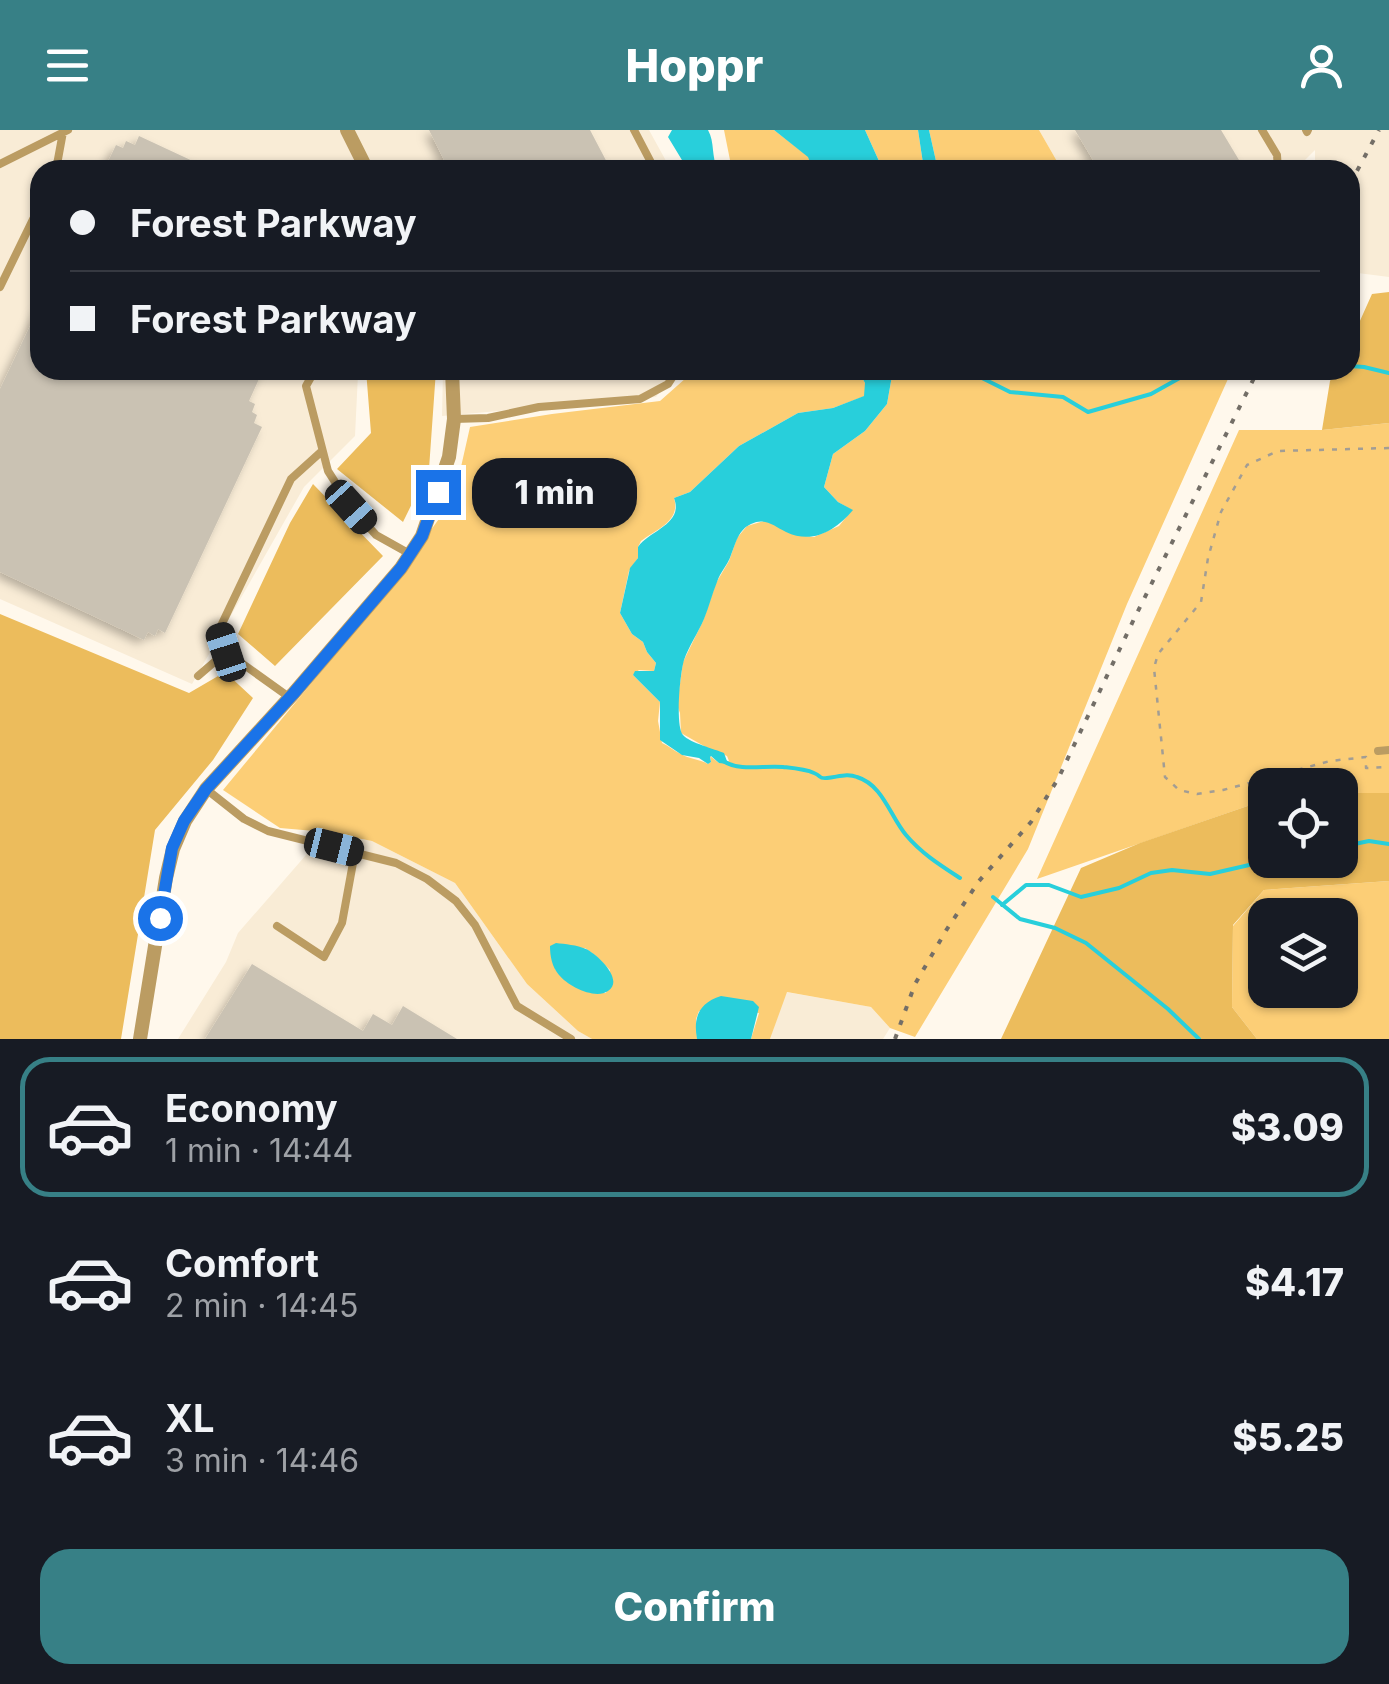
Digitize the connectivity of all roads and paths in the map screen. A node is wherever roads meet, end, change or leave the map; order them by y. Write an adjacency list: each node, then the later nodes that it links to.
1 (347, 130): 6 (street)
2 (634, 130): 7 (lane)
3 (1262, 130): 8 (lane)
4 (65, 131): 5 (lane); 9 (lane)
5 (58, 160)
6 (362, 160)
7 (650, 160)
8 (1277, 160)
9 (0, 164)
10 (30, 226): 11 (lane)
11 (0, 287)
12 (309, 380): 17 (lane)
13 (452, 380): 15 (street)
14 (671, 380): 15 (lane)
15 (454, 419): 18 (street)
16 (1389, 448): 24 (path)
17 (322, 451): 18 (lane); 19 (lane)
18 (410, 554): 21 (street)
19 (226, 652): 20 (lane); 21 (lane)
20 (198, 676)
21 (290, 698): 25 (street)
22 (1389, 750): 23 (lane)
23 (1378, 751)
24 (1389, 767)
25 (206, 789): 26 (lane); 28 (street)
26 (355, 852): 27 (lane); 29 (lane)
27 (277, 926)
28 (140, 1039)
29 (571, 1039)

